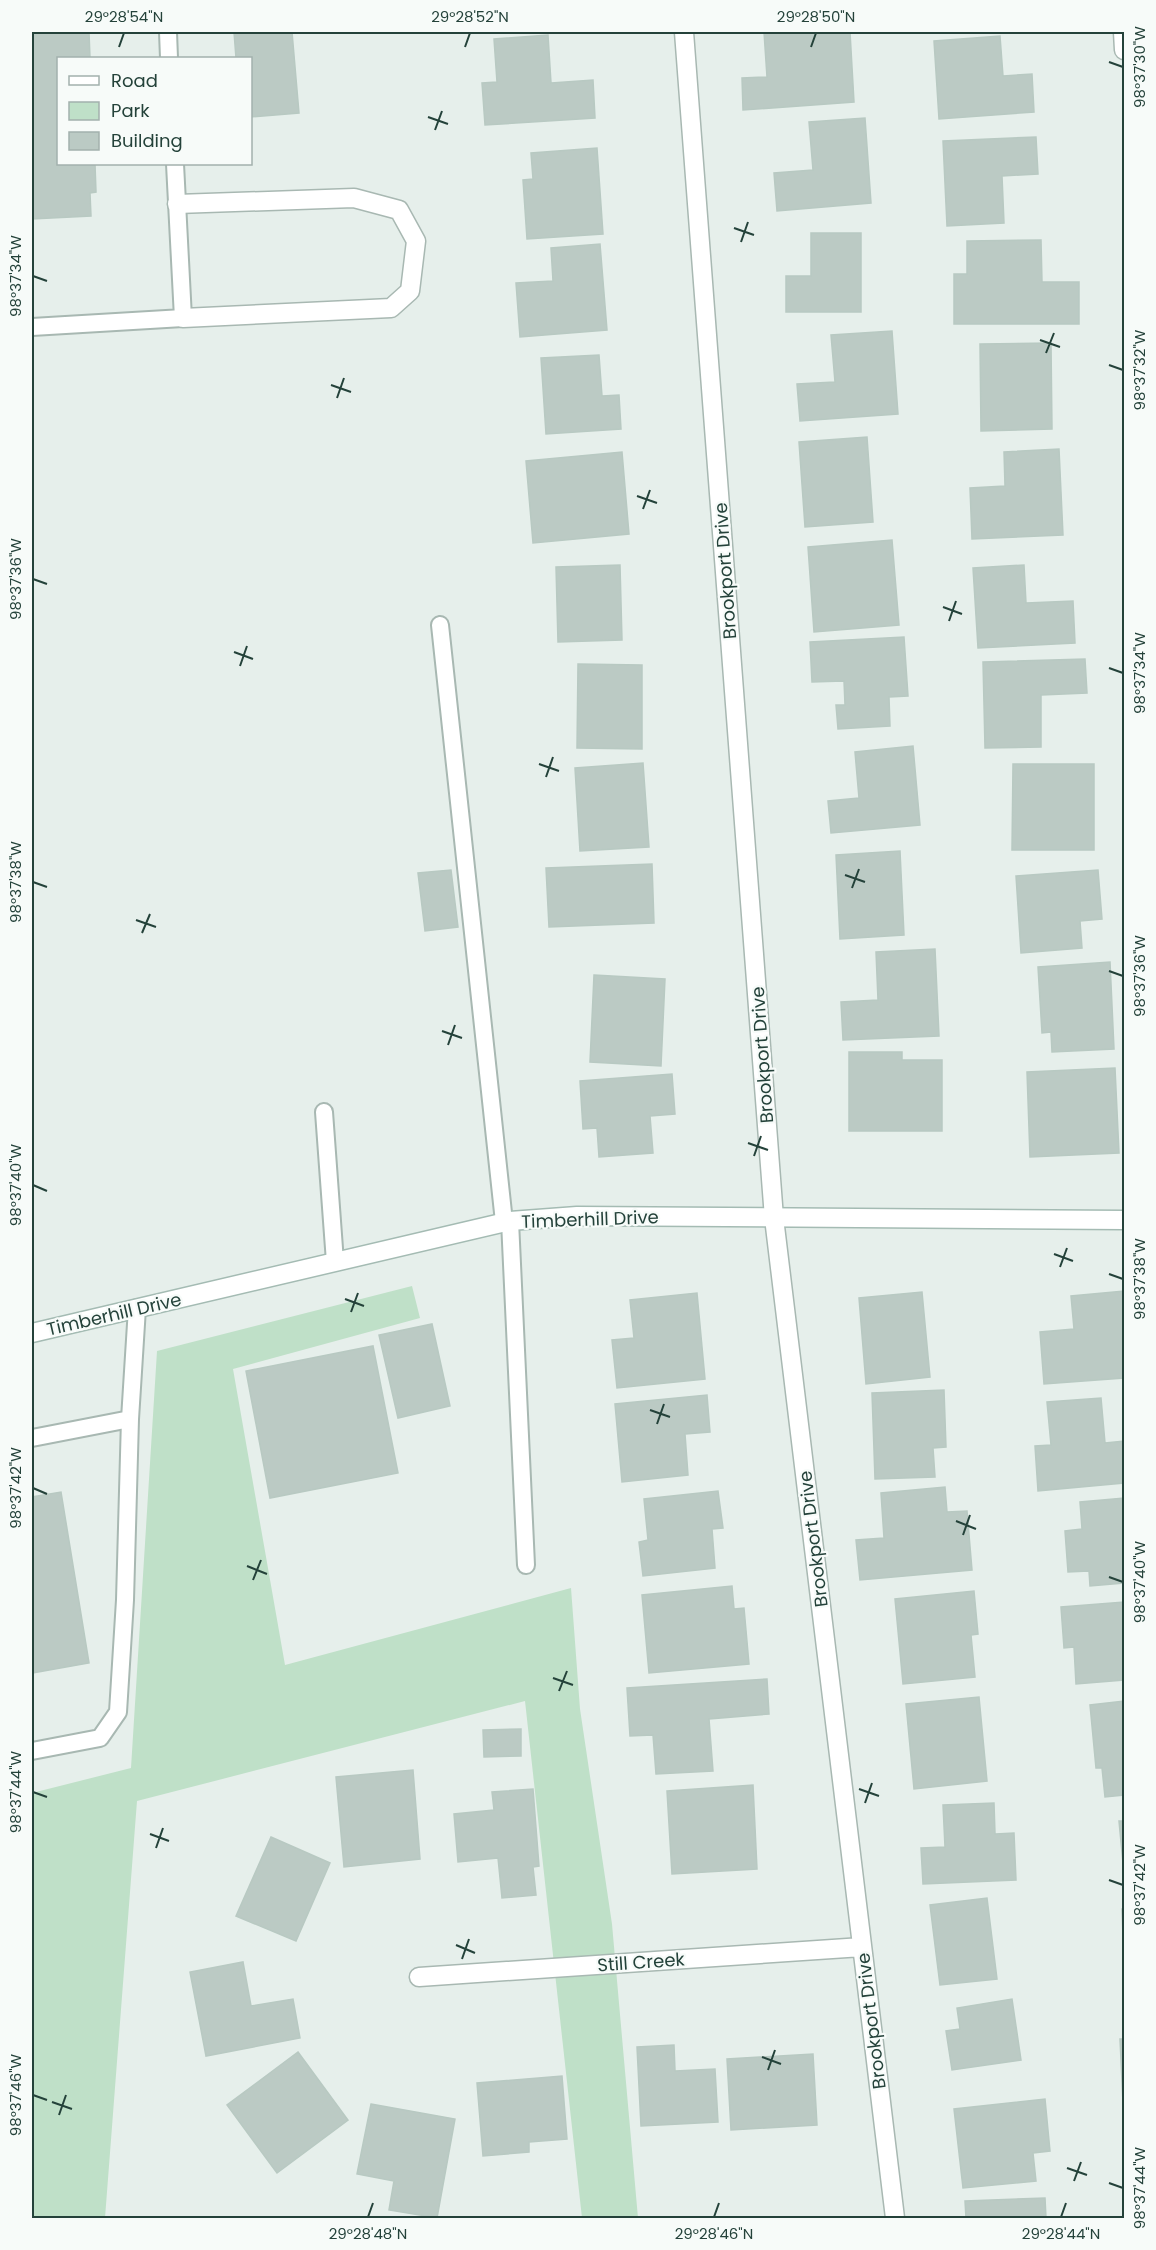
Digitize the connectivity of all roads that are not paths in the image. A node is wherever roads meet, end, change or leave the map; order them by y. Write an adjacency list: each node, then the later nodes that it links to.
1 (168, 32): 5 (lane)
2 (684, 32): 12 (street, Brookport Drive)
3 (1123, 32): 4 (street)
4 (1125, 50)
5 (169, 57)
6 (175, 165): 7 (lane)
7 (177, 204): 8 (lane); 8 (street)
8 (183, 318): 9 (lane)
9 (32, 327)
10 (440, 625): 14 (lane)
11 (324, 1112): 15 (lane)
12 (774, 1218): 13 (street, Timberhill Drive); 14 (street, Timberhill Drive); 22 (street, Brookport Drive)
13 (1125, 1220)
14 (507, 1221): 15 (street, Timberhill Drive); 20 (lane)
15 (335, 1262): 16 (street, Timberhill Drive)
16 (137, 1308): 17 (street, Timberhill Drive); 18 (lane)
17 (32, 1333)
18 (130, 1419): 19 (lane); 21 (lane)
19 (32, 1438)
20 (526, 1565)
21 (32, 1751)
22 (862, 1947): 23 (street, Still Creek); 24 (street, Brookport Drive)
23 (419, 1977)
24 (895, 2218)

